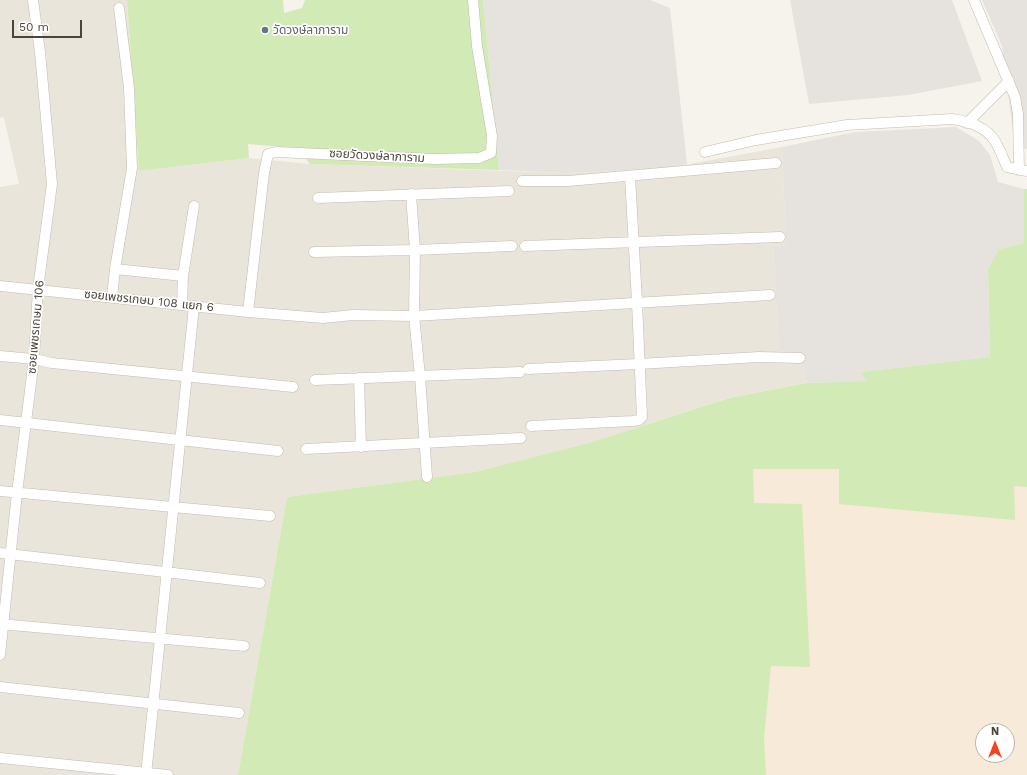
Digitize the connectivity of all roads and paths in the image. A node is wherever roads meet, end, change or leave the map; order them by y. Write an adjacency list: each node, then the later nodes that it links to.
1 (33, 0): 25 (street, ซอยเพชรเกษม 106)
2 (473, 0): 31 (street, ซอยวัดวงษ์ลาภาราม)
3 (974, 0): 5 (street)
4 (119, 8): 22 (street)
5 (1009, 81): 6 (street); 9 (street)
6 (967, 123): 7 (street); 9 (street)
7 (705, 152)
8 (776, 163): 10 (street)
9 (1023, 171)
10 (630, 176): 11 (street); 17 (street)
11 (522, 180)
12 (509, 191): 13 (street)
13 (411, 194): 14 (street); 20 (street)
14 (318, 198)
15 (194, 206): 23 (street)
16 (780, 237): 17 (street)
17 (633, 242): 19 (street); 28 (street)
18 (512, 246): 20 (street)
19 (525, 246)
20 (415, 250): 21 (street); 32 (street)
21 (314, 252)
22 (115, 269): 23 (street); 27 (street)
23 (184, 276): 29 (street)
24 (0, 286): 25 (street, ซอยเพชรเกษม 108 แยก 6)
25 (38, 289): 27 (street, ซอยเพชรเกษม 108 แยก 6); 35 (street, ซอยเพชรเกษม 106)
26 (770, 295): 28 (street, ซอยเพชรเกษม 108 แยก 6)
27 (112, 297): 29 (street, ซอยเพชรเกษม 108 แยก 6)
28 (637, 302): 32 (street, ซอยเพชรเกษม 108 แยก 6); 36 (street)
29 (182, 305): 30 (street, ซอยเพชรเกษม 108 แยก 6)
30 (194, 306): 31 (street, ซอยเพชรเกษม 108 แยก 6); 37 (street)
31 (248, 312): 32 (street, ซอยเพชรเกษม 108 แยก 6)
32 (414, 316): 38 (street)
33 (0, 356): 35 (street)
34 (800, 358): 36 (street)
35 (34, 359): 37 (street); 43 (street, ซอยเพชรเกษม 106)
36 (639, 364): 38 (street); 44 (street)
37 (187, 376): 41 (street); 46 (street)
38 (420, 376): 39 (street); 47 (street)
39 (358, 378): 40 (street); 48 (street)
40 (315, 380)
41 (293, 387)
42 (0, 420): 43 (street)
43 (26, 422): 46 (street); 53 (street, ซอยเพชรเกษม 106)
44 (531, 426)
45 (521, 438): 47 (street)
46 (180, 440): 50 (street); 54 (street)
47 (424, 444): 48 (street); 51 (street)
48 (361, 447): 49 (street)
49 (306, 449)
50 (278, 451)
51 (427, 477)
52 (0, 491): 53 (street)
53 (17, 493): 54 (street); 57 (street, ซอยเพชรเกษม 106)
54 (174, 507): 55 (street); 58 (street)
55 (270, 516)
56 (0, 553): 57 (street)
57 (11, 554): 58 (street); 60 (street, ซอยเพชรเกษม 106)
58 (167, 572): 59 (street); 61 (street)
59 (260, 583)
60 (2, 624): 61 (street); 63 (street, ซอยเพชรเกษม 106)
61 (160, 638): 62 (street); 65 (street)
62 (244, 646)
63 (0, 655)
64 (0, 687): 65 (street)
65 (153, 704): 66 (street); 68 (street)
66 (239, 713)
67 (0, 758): 68 (street)
68 (146, 774): 69 (street)
69 (168, 775)

